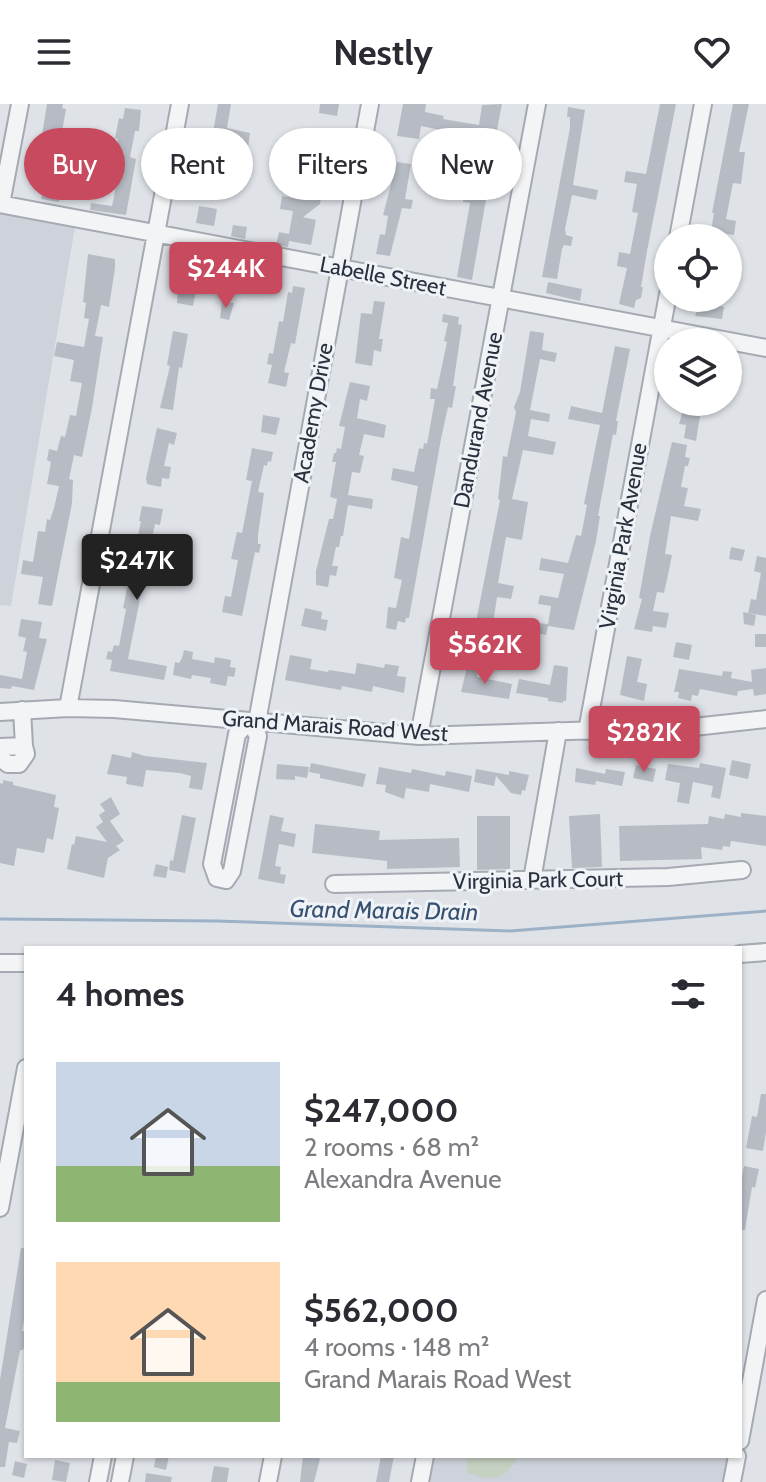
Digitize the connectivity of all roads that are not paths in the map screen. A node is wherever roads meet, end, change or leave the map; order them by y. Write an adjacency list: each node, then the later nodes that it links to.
1 (20, 104): 6 (street)
2 (180, 104): 8 (street)
3 (370, 104): 9 (street, Academy Drive)
4 (537, 104): 10 (street, Dandurand Avenue)
5 (703, 104): 7 (street)
6 (0, 204): 8 (street, Labelle Street)
7 (681, 224)
8 (156, 234): 9 (street, Labelle Street); 16 (street)
9 (340, 268): 10 (street, Labelle Street); 20 (street, Academy Drive)
10 (501, 298): 12 (street, Labelle Street); 23 (street, Dandurand Avenue)
11 (665, 312): 12 (street, Virginia Park Avenue)
12 (662, 328)
13 (742, 343): 14 (street, Labelle Street)
14 (766, 348)
15 (654, 371): 22 (street, Virginia Park Avenue)
16 (68, 708): 17 (street, Grand Marais Road West); 20 (street, Grand Marais Road West)
17 (22, 710): 18 (street, Grand Marais Road West); 24 (street)
18 (0, 712)
19 (766, 719): 22 (street, Grand Marais Road West)
20 (253, 722): 20 (street, Academy Drive); 23 (street, Grand Marais Road West)
21 (558, 731): 22 (street, Grand Marais Road West); 23 (street, Grand Marais Road West); 28 (street)
22 (587, 731)
23 (419, 736)
24 (24, 746): 25 (street); 26 (street)
25 (0, 747)
26 (0, 758)
27 (742, 870): 28 (street, Virginia Park Court)
28 (532, 880): 29 (street, Virginia Park Court)
29 (334, 884)
30 (766, 952): 31 (street)
31 (742, 954)
32 (0, 963): 33 (street)
33 (24, 963)
34 (24, 1079): 35 (street)
35 (0, 1208)
36 (766, 1300): 37 (street)
37 (742, 1430)
38 (103, 1458): 43 (street)
39 (125, 1458): 44 (street)
40 (273, 1458): 45 (street)
41 (425, 1458): 46 (street)
42 (737, 1458): 47 (street)
43 (98, 1482)
44 (120, 1482)
45 (268, 1482)
46 (420, 1482)
47 (732, 1482)

